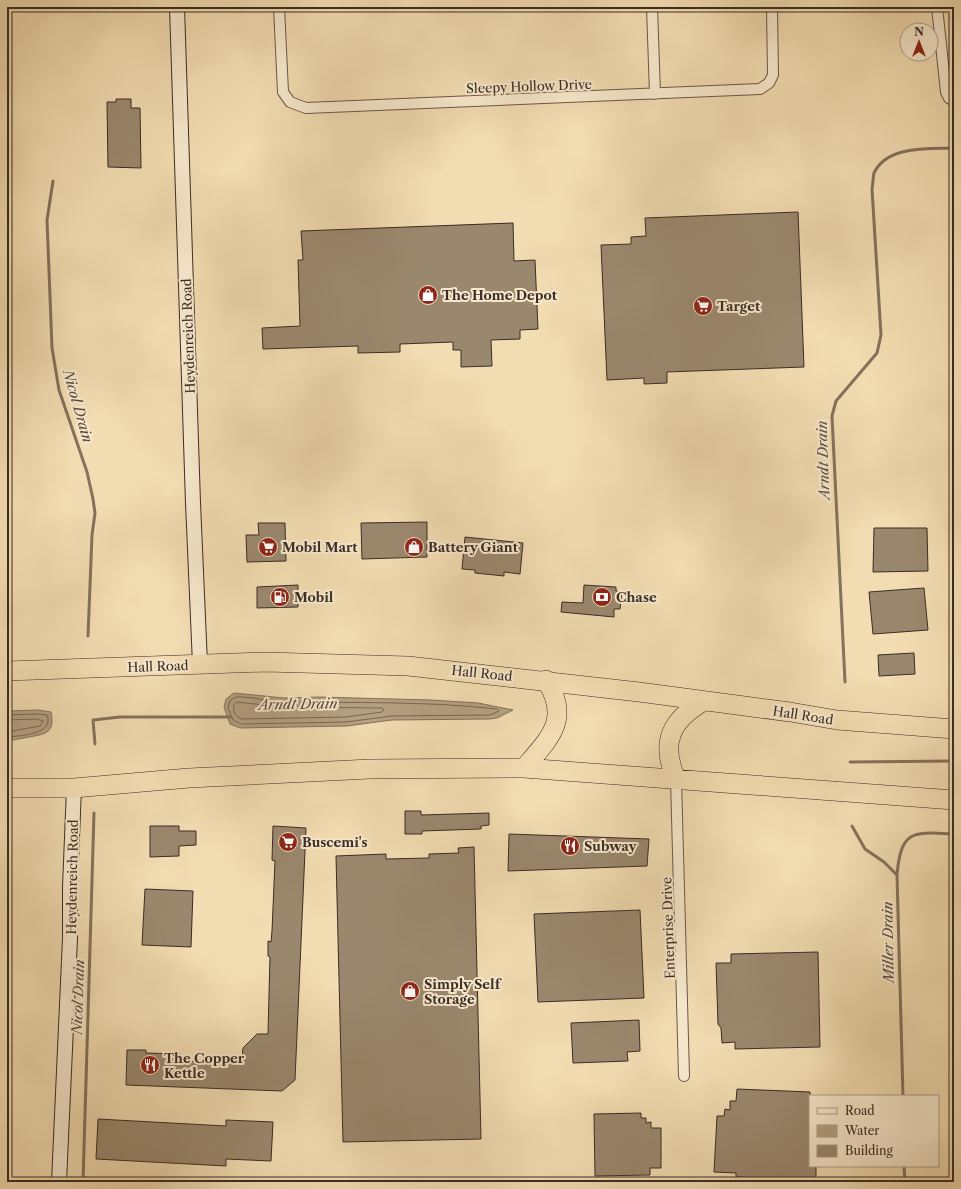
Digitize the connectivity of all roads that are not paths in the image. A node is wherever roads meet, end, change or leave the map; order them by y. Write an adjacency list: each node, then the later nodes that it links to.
1 (177, 7): 8 (street, Heydenreich Road)
2 (279, 7): 6 (street, Sleepy Hollow Drive)
3 (652, 7): 6 (street)
4 (772, 7): 6 (street, Sleepy Hollow Drive)
5 (937, 7): 7 (street)
6 (655, 94)
7 (954, 101)
8 (200, 664): 9 (highway, Hall Road); 10 (highway, Hall Road)
9 (7, 671)
10 (546, 680): 11 (highway, Hall Road); 13 (highway)
11 (704, 701): 12 (highway, Hall Road); 14 (highway)
12 (954, 729)
13 (524, 768): 14 (highway); 16 (highway)
14 (676, 779): 17 (highway); 18 (street, Enterprise Drive)
15 (7, 788): 16 (highway)
16 (74, 788): 19 (street, Heydenreich Road)
17 (954, 800)
18 (684, 1076)
19 (59, 1182)

